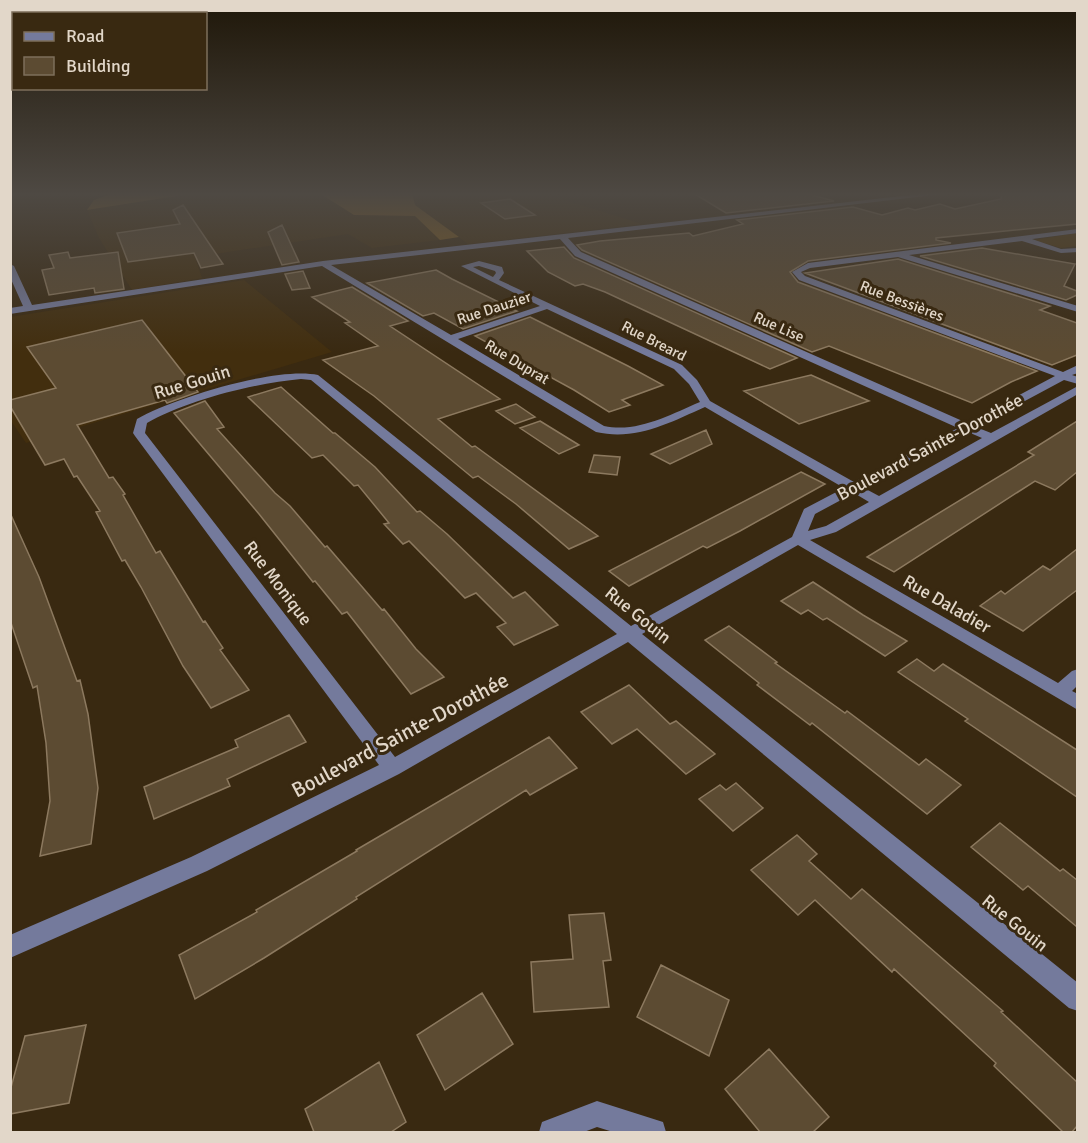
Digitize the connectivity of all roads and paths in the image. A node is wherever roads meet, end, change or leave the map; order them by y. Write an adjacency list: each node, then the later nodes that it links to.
1 (465, 246): 7 (street)
2 (571, 246): 21 (street, Rue Lise)
3 (964, 246): 6 (street, Rue Bessières)
4 (1045, 246): 5 (street, Rue Bessières)
5 (1077, 250)
6 (897, 255): 12 (street); 16 (street, Rue Bessières)
7 (323, 263): 11 (street); 14 (street, Rue Duprat)
8 (10, 266): 11 (street)
9 (494, 280): 10 (street, Rue Breard)
10 (548, 306): 14 (street, Rue Dauzier); 19 (street, Rue Breard)
11 (29, 309): 13 (street)
12 (1077, 309)
13 (10, 311)
14 (449, 339): 19 (street, Rue Duprat)
15 (1077, 368): 16 (street, Boulevard Sainte-Dorothée)
16 (1063, 376): 17 (street, Rue Bessières); 21 (street, Boulevard Sainte-Dorothée)
17 (1077, 381)
18 (1077, 389): 22 (street, Boulevard Sainte-Dorothée)
19 (706, 403): 23 (street, Rue Breard)
20 (141, 421): 26 (street, Rue Gouin); 30 (street, Rue Monique)
21 (967, 428): 22 (street, Rue Lise); 23 (street, Boulevard Sainte-Dorothée)
22 (992, 438): 24 (street, Boulevard Sainte-Dorothée)
23 (854, 488): 24 (street, Rue Breard); 25 (street, Boulevard Sainte-Dorothée)
24 (879, 502): 25 (street, Boulevard Sainte-Dorothée)
25 (798, 539): 26 (street, Boulevard Sainte-Dorothée); 28 (street, Rue Daladier)
26 (631, 634): 30 (street, Boulevard Sainte-Dorothée); 32 (street, Rue Gouin)
27 (1077, 675): 28 (street)
28 (1059, 692): 29 (street, Rue Daladier)
29 (1077, 704)
30 (392, 768): 31 (street, Boulevard Sainte-Dorothée)
31 (10, 946)
32 (1077, 999)
33 (552, 1132): 34 (street)
34 (653, 1132)

